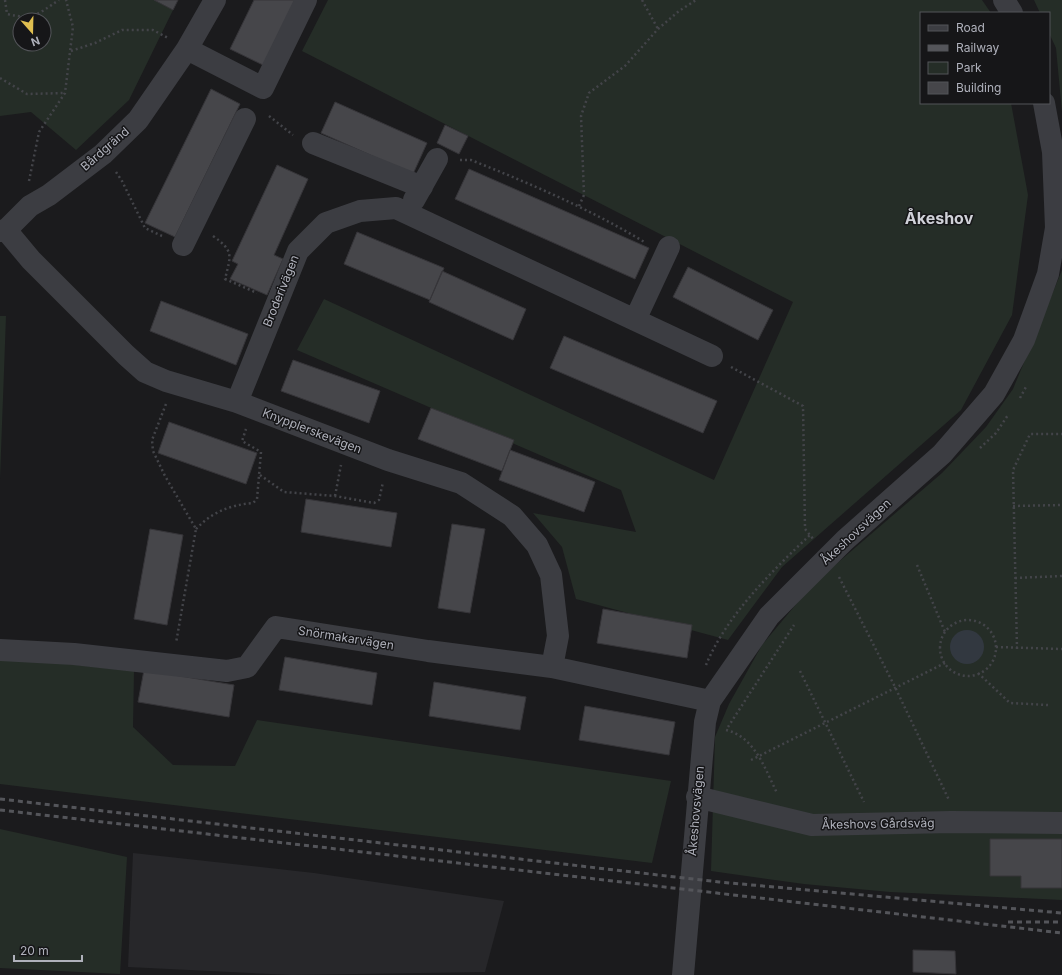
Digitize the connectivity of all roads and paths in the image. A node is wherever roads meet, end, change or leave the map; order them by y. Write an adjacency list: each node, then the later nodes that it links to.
1 (5, 0): 2 (path)
2 (59, 0)
3 (66, 0): 12 (path)
4 (215, 0): 11 (street, Bårdgränd)
5 (306, 0): 14 (street)
6 (642, 0): 10 (path)
7 (696, 0): 10 (path)
8 (1004, 0): 9 (street)
9 (1011, 12)
10 (658, 29): 23 (path)
11 (187, 50): 12 (path); 14 (street); 19 (street, Bårdgränd)
12 (71, 51): 15 (path)
13 (0, 78): 15 (path)
14 (263, 88): 18 (path)
15 (65, 92): 22 (path)
16 (1044, 104): 43 (street, Åkeshovsvägen)
17 (245, 119): 25 (street)
18 (313, 143): 21 (street)
19 (103, 154): 22 (street, Bårdgränd); 27 (path)
20 (437, 159): 21 (street); 23 (path)
21 (422, 187): 24 (street)
22 (30, 206): 26 (street, Bårdgränd)
23 (579, 206): 28 (path)
24 (407, 214): 29 (street, Broderivägen); 30 (street, Broderivägen)
25 (193, 225): 27 (street); 29 (path)
26 (3, 230): 32 (street, Knypplerskevägen)
27 (183, 245)
28 (667, 251): 30 (street)
29 (277, 302): 33 (street, Broderivägen)
30 (635, 320): 31 (street, Broderivägen)
31 (712, 356): 42 (path)
32 (166, 381): 33 (street, Knypplerskevägen); 41 (path)
33 (245, 405): 35 (street, Knypplerskevägen); 37 (path)
34 (1062, 434): 40 (path)
35 (345, 443): 36 (street, Knypplerskevägen); 38 (path)
36 (388, 460): 38 (path); 54 (street, Knypplerskevägen)
37 (260, 475): 38 (path); 41 (path)
38 (335, 496)
39 (1062, 505): 40 (path)
40 (1012, 506): 46 (path)
41 (196, 529): 53 (path)
42 (810, 535)
43 (827, 557): 57 (path); 58 (street, Åkeshovsvägen)
44 (917, 565): 47 (path)
45 (1062, 576): 46 (path)
46 (1015, 578): 50 (path)
47 (945, 632): 48 (path); 52 (path)
48 (996, 648): 50 (path); 56 (path)
49 (1062, 648): 50 (path)
50 (1017, 649)
51 (0, 650): 53 (street, Snörmakarvägen)
52 (945, 663): 56 (path); 57 (path)
53 (172, 665): 54 (street, Snörmakarvägen)
54 (552, 667): 58 (street, Snörmakarvägen)
55 (800, 671): 60 (path)
56 (978, 673): 59 (path)
57 (895, 687): 60 (path); 67 (path)
58 (710, 701): 65 (street, Åkeshovsvägen)
59 (1048, 705)
60 (825, 722): 62 (path); 66 (path)
61 (726, 729): 62 (path)
62 (759, 756): 63 (path); 64 (path)
63 (751, 760)
64 (778, 795)
65 (697, 796): 67 (street, Åkeshovs Gårdsväg); 69 (street, Åkeshovsvägen)
66 (865, 803)
67 (951, 822): 68 (street, Åkeshovs Gårdsväg)
68 (1062, 823)
69 (683, 975)

